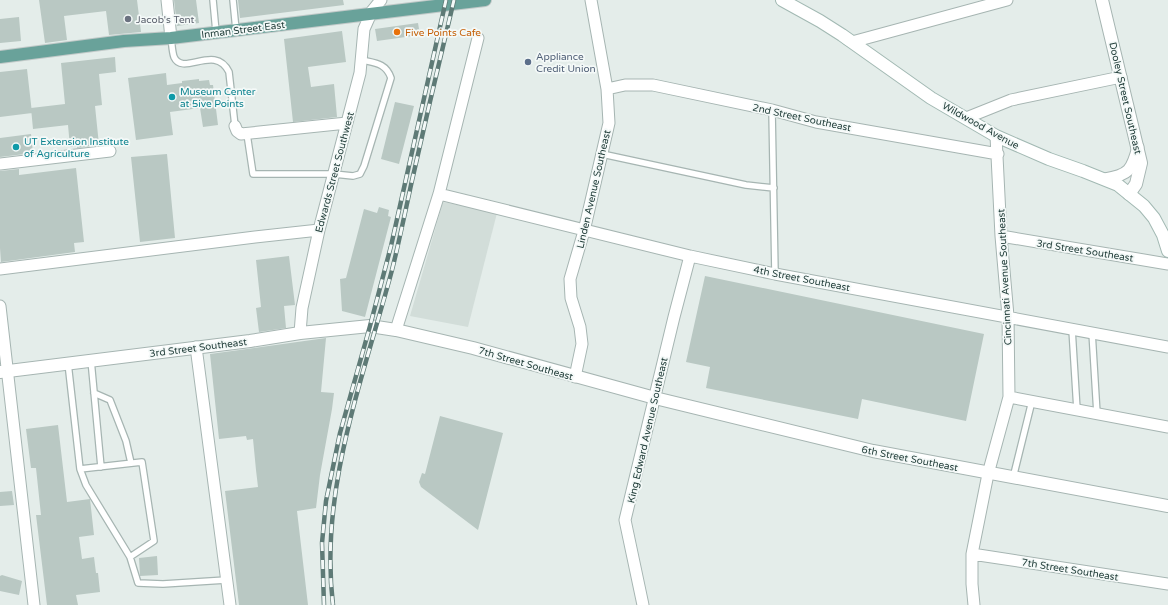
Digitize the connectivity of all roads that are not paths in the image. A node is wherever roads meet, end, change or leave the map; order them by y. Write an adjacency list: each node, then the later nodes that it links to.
1 (167, 0): 14 (street)
2 (213, 0): 12 (lane)
3 (233, 0): 11 (lane)
4 (381, 0): 10 (street, Edwards Street Southwest)
5 (485, 0): 10 (main road, Inman Street East)
6 (591, 0): 19 (street, Linden Avenue Southeast)
7 (782, 0): 13 (street, Wildwood Avenue)
8 (1007, 0): 13 (street)
9 (1102, 0): 18 (street, Dooley Street Southeast)
10 (371, 13): 11 (main road, Inman Street East); 17 (street, Edwards Street Southwest)
11 (236, 30): 12 (main road, Inman Street East)
12 (216, 32): 14 (main road, Inman Street East)
13 (842, 35): 21 (street, Wildwood Avenue)
14 (171, 38): 16 (main road, Inman Street East); 23 (lane)
15 (478, 38): 34 (street)
16 (0, 57)
17 (362, 60): 22 (street, Edwards Street Southwest); 31 (lane)
18 (1121, 77): 21 (street); 26 (street, Dooley Street Southeast)
19 (607, 89): 20 (street, 2nd Street Southeast); 28 (street, Linden Avenue Southeast)
20 (772, 110): 29 (street, 2nd Street Southeast); 33 (lane)
21 (966, 118): 25 (street, Wildwood Avenue)
22 (347, 123): 24 (street); 31 (street, Edwards Street Southwest)
23 (235, 126): 24 (street)
24 (247, 134): 31 (lane)
25 (996, 136): 29 (street, Cincinnati Avenue Southeast); 32 (street, Wildwood Avenue)
26 (1138, 148): 32 (street); 35 (street, Dooley Street Southeast)
27 (110, 151): 30 (street)
28 (602, 154): 33 (lane); 37 (street, Linden Avenue Southeast)
29 (998, 154): 38 (street, Cincinnati Avenue Southeast)
30 (0, 164)
31 (334, 174): 36 (street, Edwards Street Southwest)
32 (1105, 179): 35 (street, Wildwood Avenue)
33 (774, 188): 43 (lane)
34 (439, 194): 37 (street, 4th Street Southeast); 47 (street)
35 (1129, 194): 39 (street, Wildwood Avenue)
36 (319, 230): 42 (street); 48 (street, Edwards Street Southwest)
37 (584, 231): 40 (street, 4th Street Southeast); 55 (street, Linden Avenue Southeast)
38 (1002, 236): 41 (street, 3rd Street Southeast); 45 (street, Cincinnati Avenue Southeast)
39 (1168, 251)
40 (690, 256): 43 (street, 4th Street Southeast); 58 (street, King Edward Avenue Southeast)
41 (1168, 264)
42 (0, 269)
43 (775, 274): 45 (street, 4th Street Southeast)
44 (0, 306): 54 (street)
45 (1008, 316): 46 (street, 4th Street Southeast); 57 (street, Cincinnati Avenue Southeast)
46 (1072, 328): 49 (street, 4th Street Southeast); 60 (lane)
47 (396, 330): 48 (street, 3rd Street Southeast); 55 (street, 7th Street Southeast)
48 (300, 332): 50 (street, 3rd Street Southeast)
49 (1092, 332): 51 (street, 4th Street Southeast); 61 (lane)
50 (196, 347): 52 (street, 3rd Street Southeast); 71 (street)
51 (1168, 347)
52 (91, 360): 53 (street, 3rd Street Southeast); 56 (lane)
53 (68, 363): 54 (street, 3rd Street Southeast); 65 (lane)
54 (4, 371): 73 (street)
55 (575, 377): 58 (street, 7th Street Southeast)
56 (94, 393): 63 (lane); 64 (lane)
57 (1009, 397): 59 (street); 66 (street, Cincinnati Avenue Southeast)
58 (655, 398): 66 (street, 6th Street Southeast); 75 (street, King Edward Avenue Southeast)
59 (1032, 401): 60 (street); 67 (lane)
60 (1077, 410): 61 (street)
61 (1097, 414): 62 (street)
62 (1168, 427)
63 (130, 463): 64 (lane); 70 (lane)
64 (101, 467): 65 (lane)
65 (80, 469): 70 (lane)
66 (988, 474): 67 (street, 6th Street Southeast); 69 (street, Cincinnati Avenue Southeast)
67 (1013, 478): 68 (street, 6th Street Southeast)
68 (1168, 506)
69 (972, 554): 72 (street, 7th Street Southeast); 76 (street, Cincinnati Avenue Southeast)
70 (130, 557): 71 (lane)
71 (226, 580): 74 (street)
72 (1168, 584)
73 (34, 605)
74 (230, 605)
75 (643, 605)
76 (974, 605)

